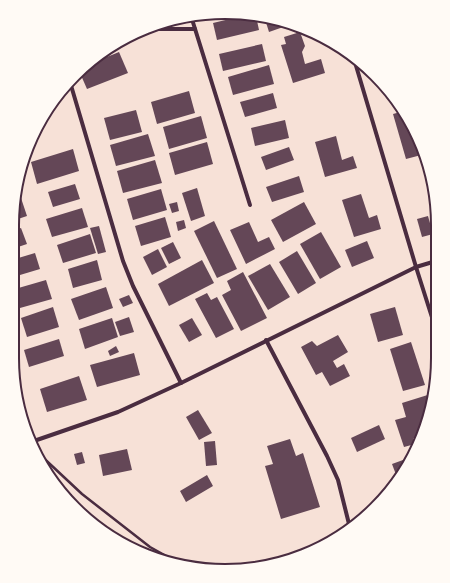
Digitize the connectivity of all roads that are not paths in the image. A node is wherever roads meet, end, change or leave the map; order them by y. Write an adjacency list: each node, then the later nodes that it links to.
1 (193, 22): 3 (street)
2 (162, 29): 3 (street)
3 (195, 29): 6 (street)
4 (356, 67): 8 (street)
5 (72, 87): 11 (street)
6 (250, 205)
7 (431, 262): 8 (street)
8 (416, 267): 9 (street); 10 (street)
9 (431, 314)
10 (266, 340): 11 (street); 13 (street)
11 (181, 383): 12 (street)
12 (36, 440)
13 (349, 522)

